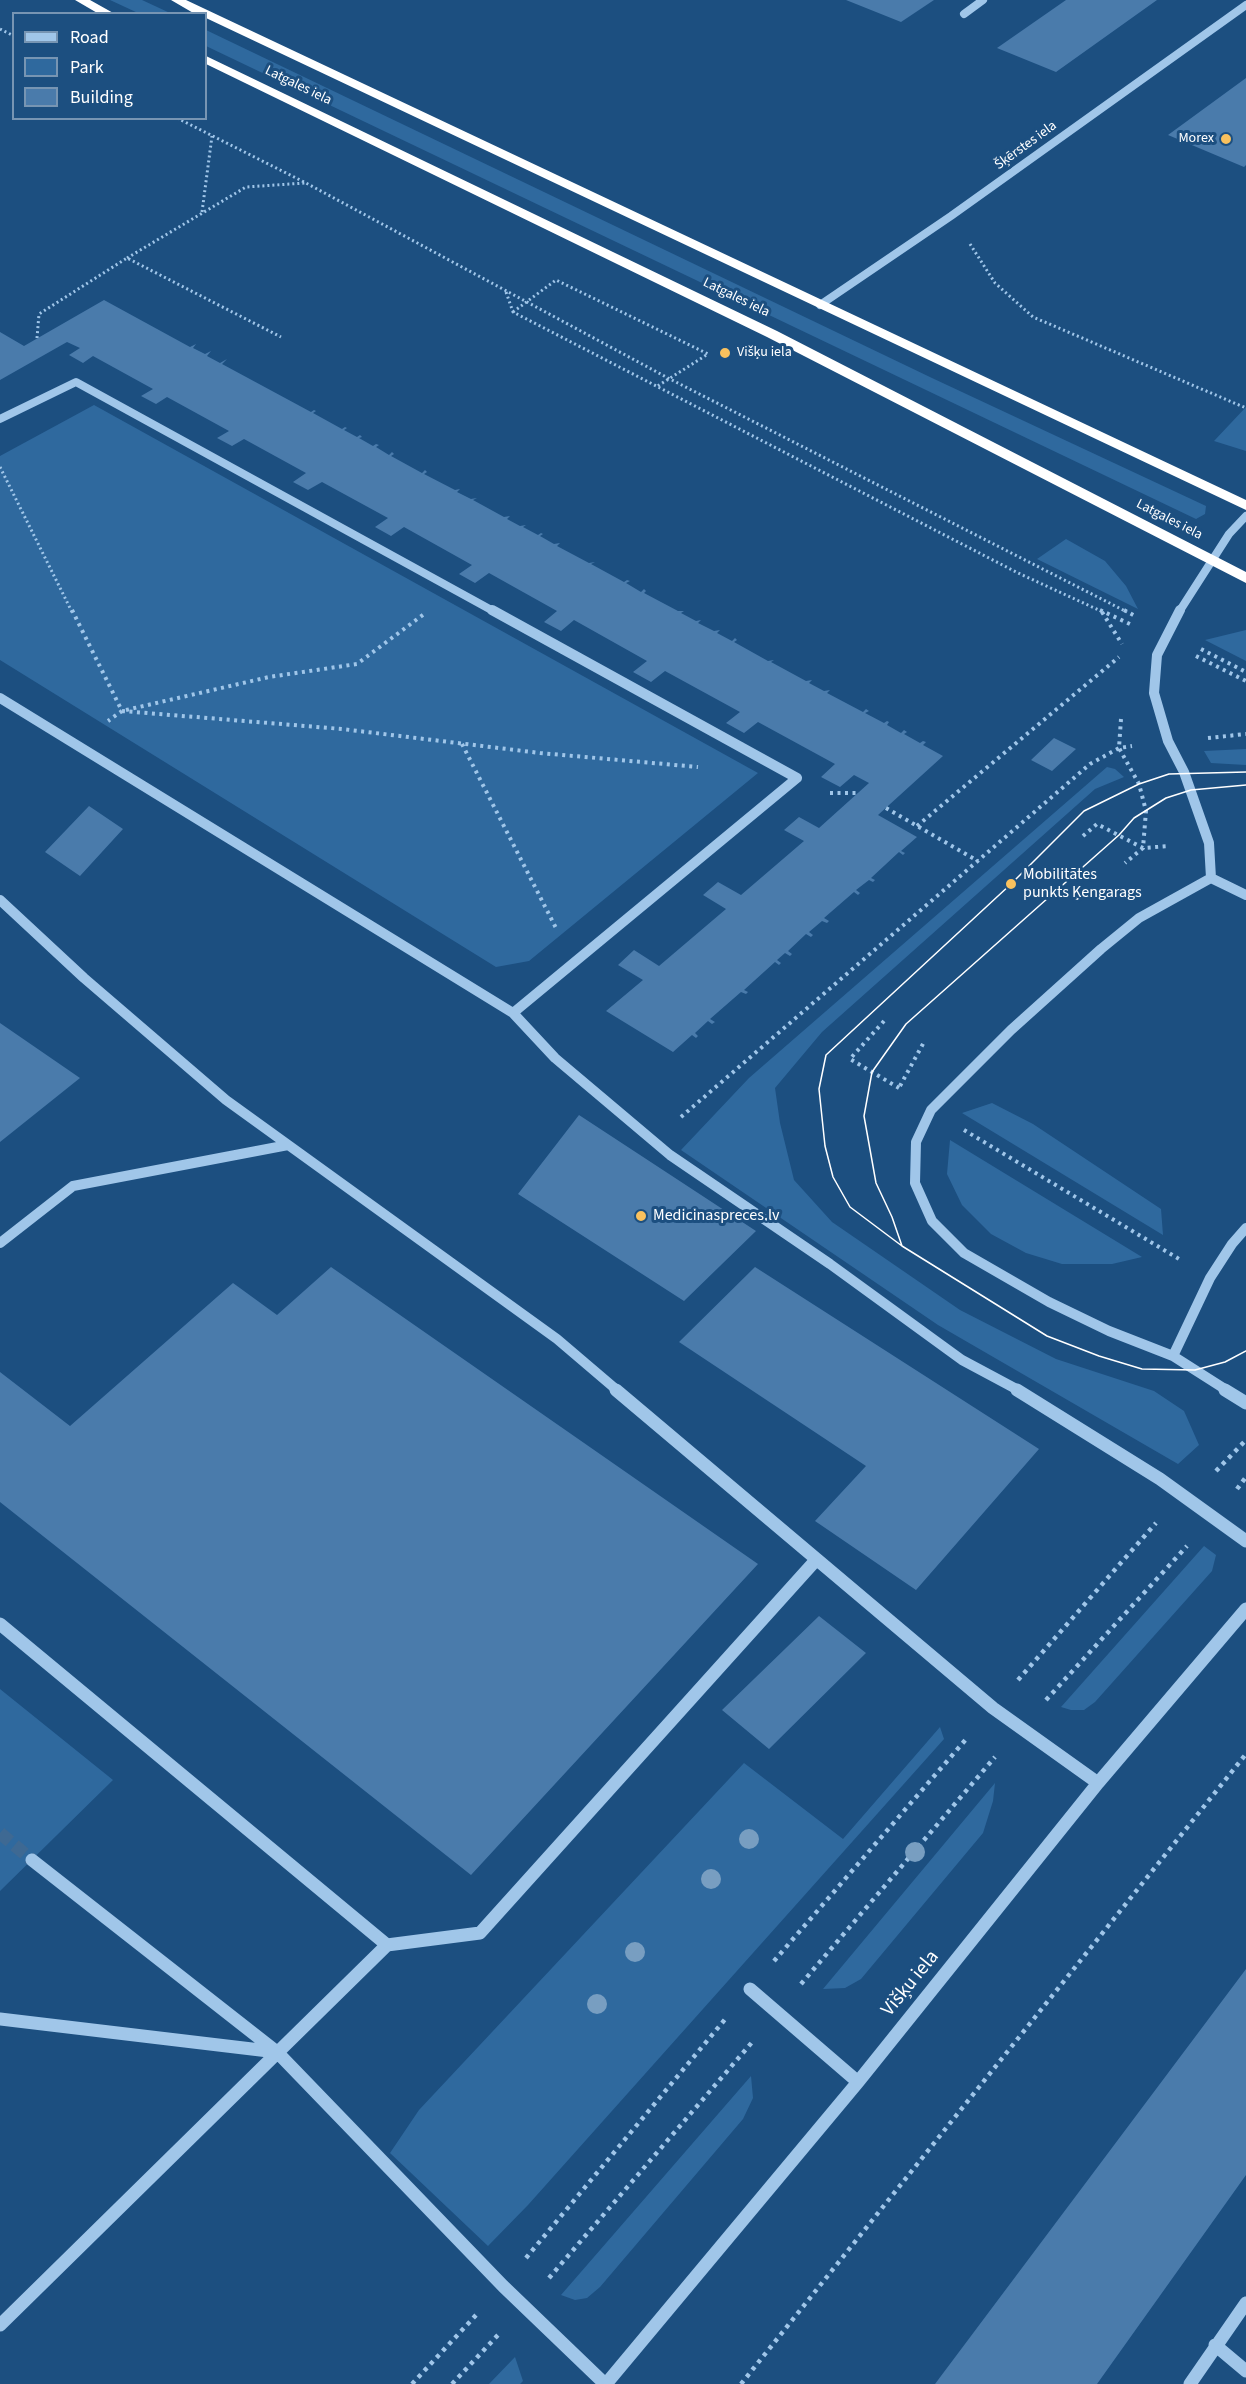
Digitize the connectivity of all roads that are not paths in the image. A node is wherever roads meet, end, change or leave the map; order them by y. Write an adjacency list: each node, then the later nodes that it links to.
1 (81, 0): 5 (highway)
2 (177, 0): 6 (highway, Latgales iela)
3 (983, 0): 7 (street)
4 (1246, 5): 10 (street, Šķērstes iela)
5 (105, 12)
6 (201, 12)
7 (964, 14)
8 (207, 15): 10 (highway, Latgales iela)
9 (207, 60): 14 (highway, Latgales iela)
10 (820, 305): 12 (highway, Latgales iela)
11 (0, 419): 20 (street)
12 (1246, 506)
13 (1246, 516): 14 (street)
14 (1212, 560): 15 (highway, Latgales iela); 17 (street)
15 (1246, 578)
16 (0, 698): 20 (street)
17 (1211, 878): 18 (street); 24 (street)
18 (1246, 896)
19 (0, 900): 21 (street)
20 (513, 1012): 26 (street)
21 (288, 1145): 23 (street); 27 (street)
22 (1246, 1228): 24 (street)
23 (0, 1243)
24 (1173, 1356): 25 (street)
25 (1246, 1403)
26 (1246, 1541)
27 (816, 1560): 30 (street); 32 (street)
28 (1246, 1609): 30 (street, Višķu iela)
29 (0, 1624): 32 (street)
30 (1098, 1783): 36 (street, Višķu iela)
31 (32, 1860): 35 (street)
32 (387, 1945): 35 (street)
33 (750, 1989): 36 (street)
34 (0, 2019): 35 (street)
35 (277, 2052): 38 (street); 41 (street)
36 (858, 2082): 41 (street, Višķu iela)
37 (1246, 2303): 39 (street)
38 (0, 2325)
39 (1215, 2346): 40 (street); 42 (street)
40 (1246, 2370)
41 (606, 2384)
42 (1190, 2384)

